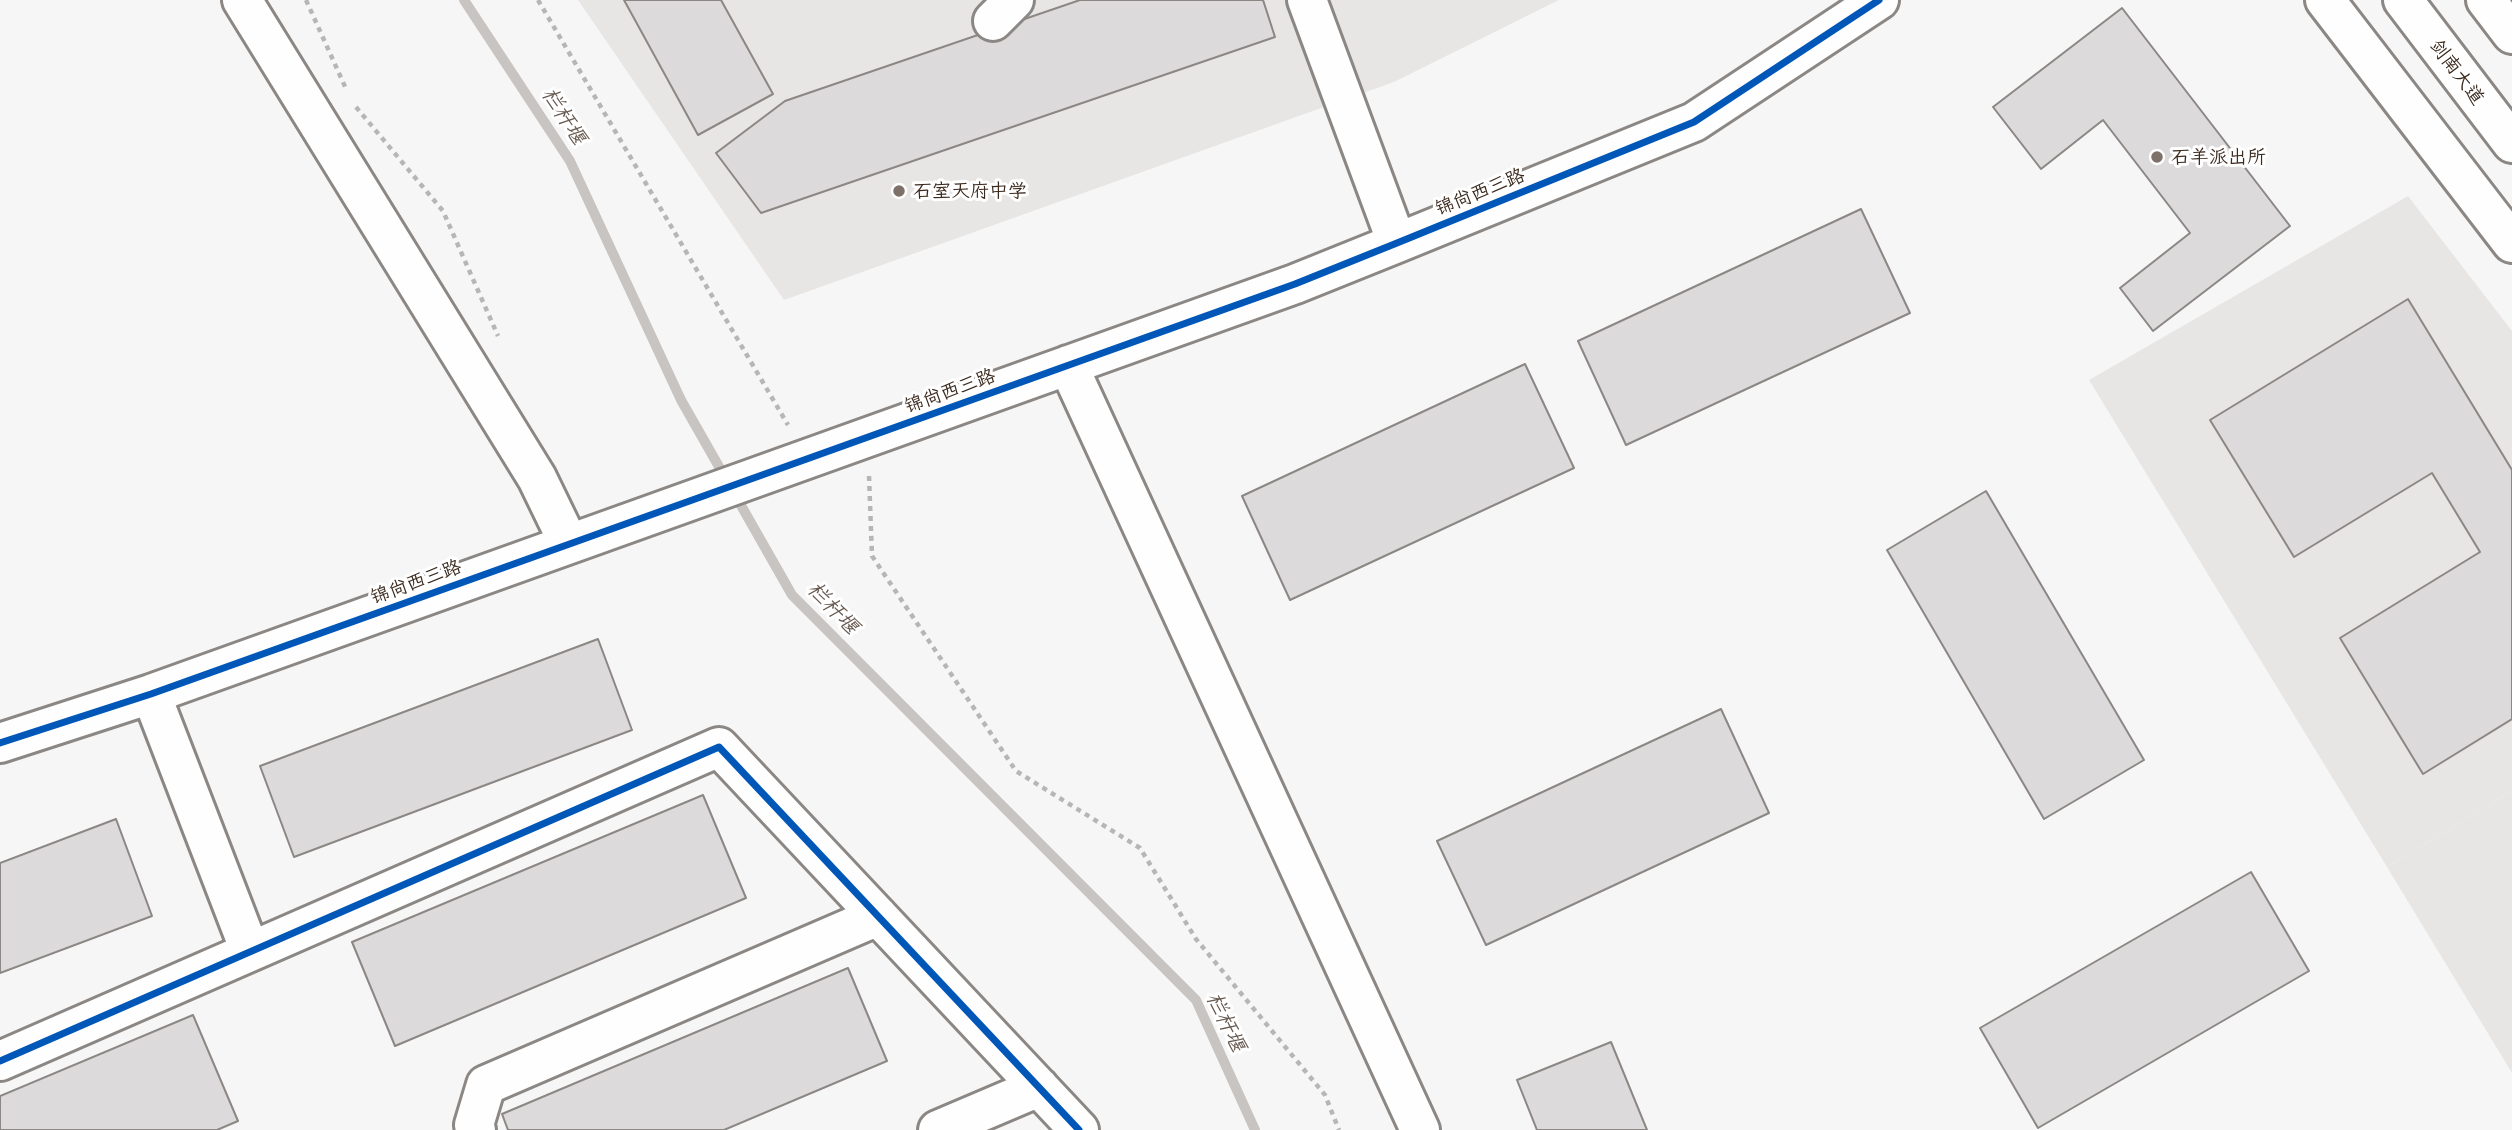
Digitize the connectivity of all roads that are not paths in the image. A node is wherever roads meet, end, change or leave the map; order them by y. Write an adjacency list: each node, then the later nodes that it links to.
1 (242, 0): 12 (main road)
2 (1307, 0): 9 (main road)
3 (1879, 0): 9 (main road, 锦尚西三路)
4 (2325, 0): 10 (main road)
5 (2403, 0): 8 (main road, 剑南大道)
6 (2486, 0): 7 (main road)
7 (2512, 34)
8 (2512, 144)
9 (1397, 243): 11 (main road, 锦尚西三路)
10 (2512, 243)
11 (1068, 365): 12 (main road, 锦尚西三路); 22 (main road)
12 (569, 544): 13 (main road, 锦尚西三路)
13 (151, 694): 14 (main road, 锦尚西三路); 16 (main road)
14 (0, 743)
15 (878, 916): 16 (main road); 18 (main road); 19 (main road)
16 (250, 951): 17 (main road)
17 (0, 1061)
18 (1039, 1087): 20 (main road); 21 (main road)
19 (476, 1130)
20 (938, 1130)
21 (1079, 1130)
22 (1420, 1130)

